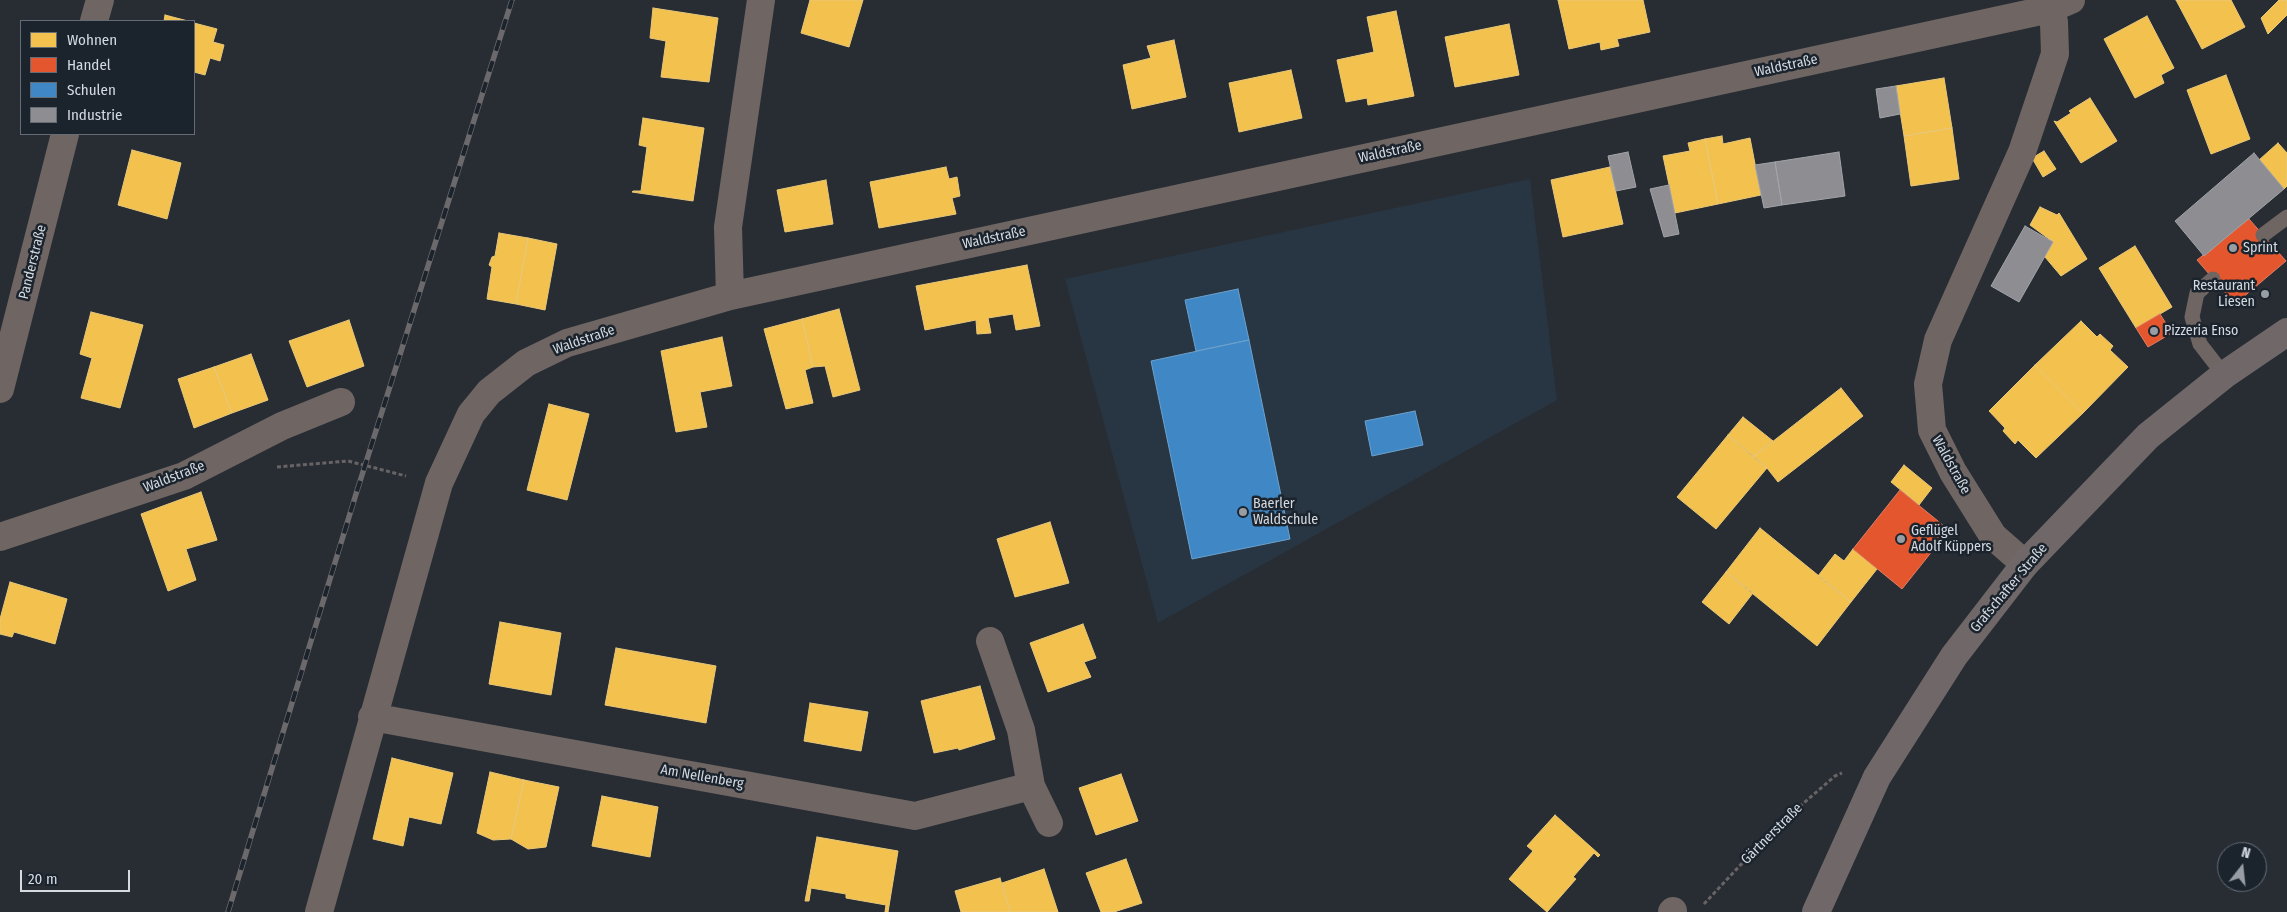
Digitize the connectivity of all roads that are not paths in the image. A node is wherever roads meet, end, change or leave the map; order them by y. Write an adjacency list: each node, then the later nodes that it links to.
1 (100, 0): 4 (street)
2 (761, 0): 9 (street)
3 (2060, 4): 9 (street, Waldstraße); 15 (street, Waldstraße)
4 (94, 20)
5 (66, 135): 12 (street, Panderstraße)
6 (2287, 218): 7 (lane)
7 (2263, 235)
8 (2213, 279): 11 (lane)
9 (730, 296): 17 (street, Waldstraße)
10 (2287, 332): 11 (main road, Grafschafter Straße)
11 (2224, 374): 15 (main road, Grafschafter Straße)
12 (0, 389)
13 (341, 402): 14 (street, Waldstraße)
14 (1, 532)
15 (2025, 564): 21 (main road, Grafschafter Straße)
16 (990, 640): 18 (street)
17 (372, 717): 18 (street, Am Nellenberg); 20 (street)
18 (1031, 786): 19 (street)
19 (1048, 823)
20 (318, 912)
21 (1816, 912)

